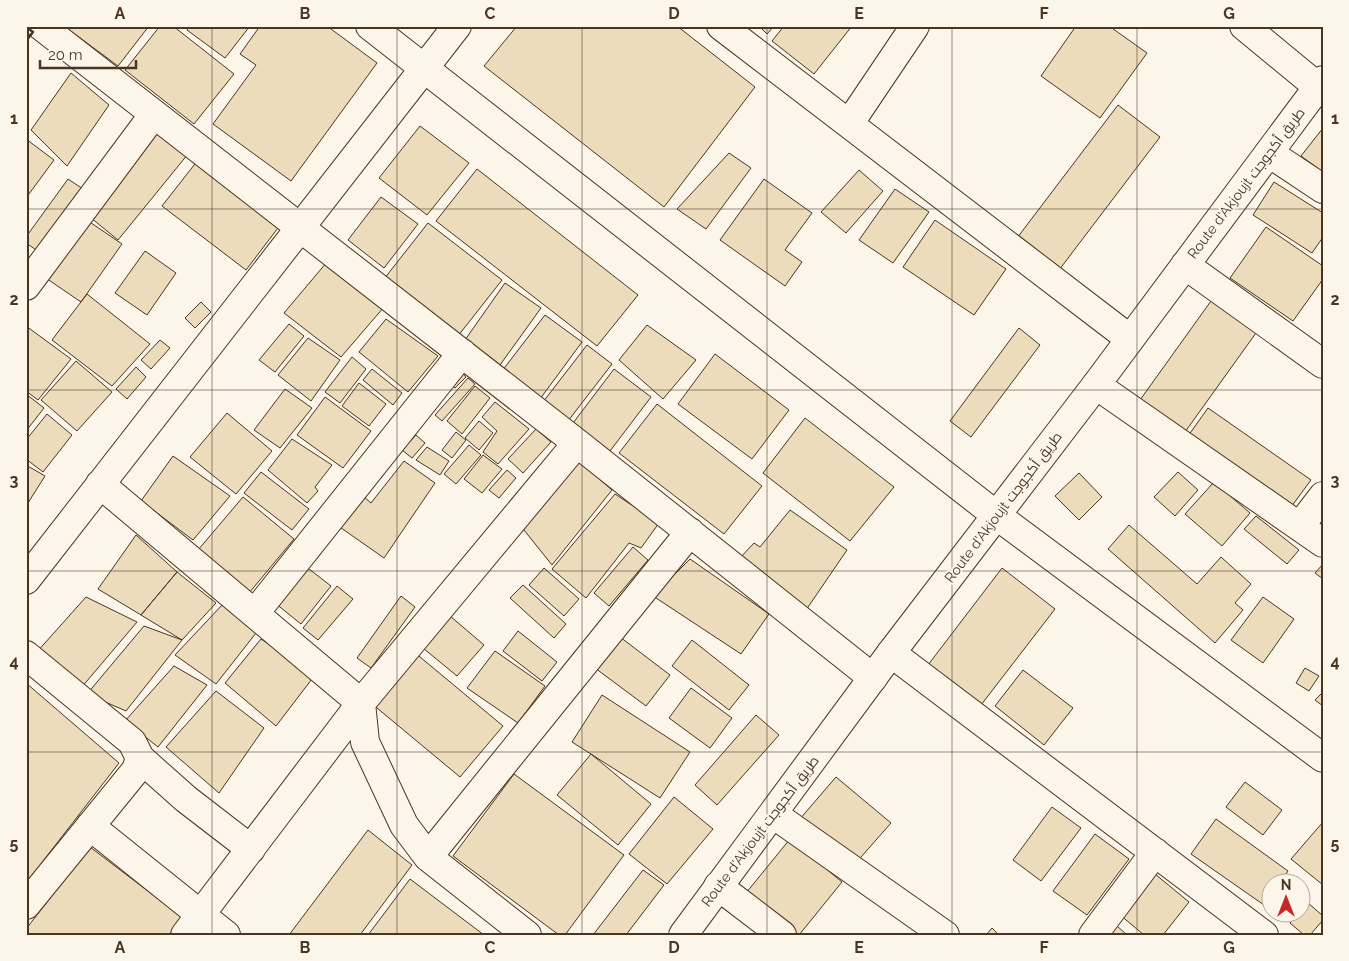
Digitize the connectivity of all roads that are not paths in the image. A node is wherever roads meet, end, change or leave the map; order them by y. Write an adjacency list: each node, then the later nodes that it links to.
1 (41, 26): 9 (main road)
2 (370, 26): 7 (main road)
3 (457, 26): 7 (main road)
4 (721, 26): 10 (main road)
5 (915, 26): 10 (main road)
6 (1244, 26): 8 (main road)
7 (424, 68): 13 (main road); 23 (main road)
8 (1320, 83): 11 (main road, Route d'Akjoujt طريق أكجوجت)
9 (154, 114): 13 (main road); 15 (main road)
10 (849, 124): 16 (main road)
11 (1269, 153): 12 (main road); 14 (main road, Route d'Akjoujt طريق أكجوجت)
12 (1323, 189)
13 (301, 229): 17 (main road); 21 (main road)
14 (1185, 265): 16 (main road, Route d'Akjoujt طريق أكجوجت); 18 (main road)
15 (26, 286)
16 (1130, 339): 19 (main road, Route d'Akjoujt طريق أكجوجت)
17 (462, 353): 20 (main road); 28 (main road)
18 (1323, 364)
19 (1096, 385): 23 (main road, Route d'Akjoujt طريق أكجوجت); 24 (main road)
20 (576, 443): 25 (main road); 32 (main road)
21 (100, 484): 27 (main road); 28 (main road)
22 (1323, 496): 24 (main road)
23 (996, 515): 29 (main road, Route d'Akjoujt طريق أكجوجت); 34 (main road)
24 (1300, 526): 26 (main road)
25 (690, 532): 31 (main road); 39 (main road)
26 (1323, 543)
27 (31, 564)
28 (255, 612): 32 (main road)
29 (891, 653): 31 (main road, Route d'Akjoujt طريق أكجوجت); 38 (main road)
30 (26, 655): 33 (main road)
31 (873, 678): 35 (main road, Route d'Akjoujt طريق أكجوجت)
32 (361, 702): 37 (main road); 39 (main road)
33 (140, 758): 36 (main road); 37 (main road)
34 (1323, 758)
35 (773, 814): 40 (main road, Route d'Akjoujt طريق أكجوجت); 47 (main road)
36 (90, 826): 41 (main road); 42 (main road)
37 (251, 849): 42 (main road)
38 (1155, 852): 48 (main road); 49 (main road)
39 (428, 858): 44 (main road)
40 (718, 886): 45 (main road, Route d'Akjoujt طريق أكجوجت); 46 (main road)
41 (26, 905)
42 (192, 925): 43 (main road)
43 (226, 935)
44 (527, 935)
45 (683, 935)
46 (782, 935)
47 (945, 935)
48 (1093, 935)
49 (1264, 935)

